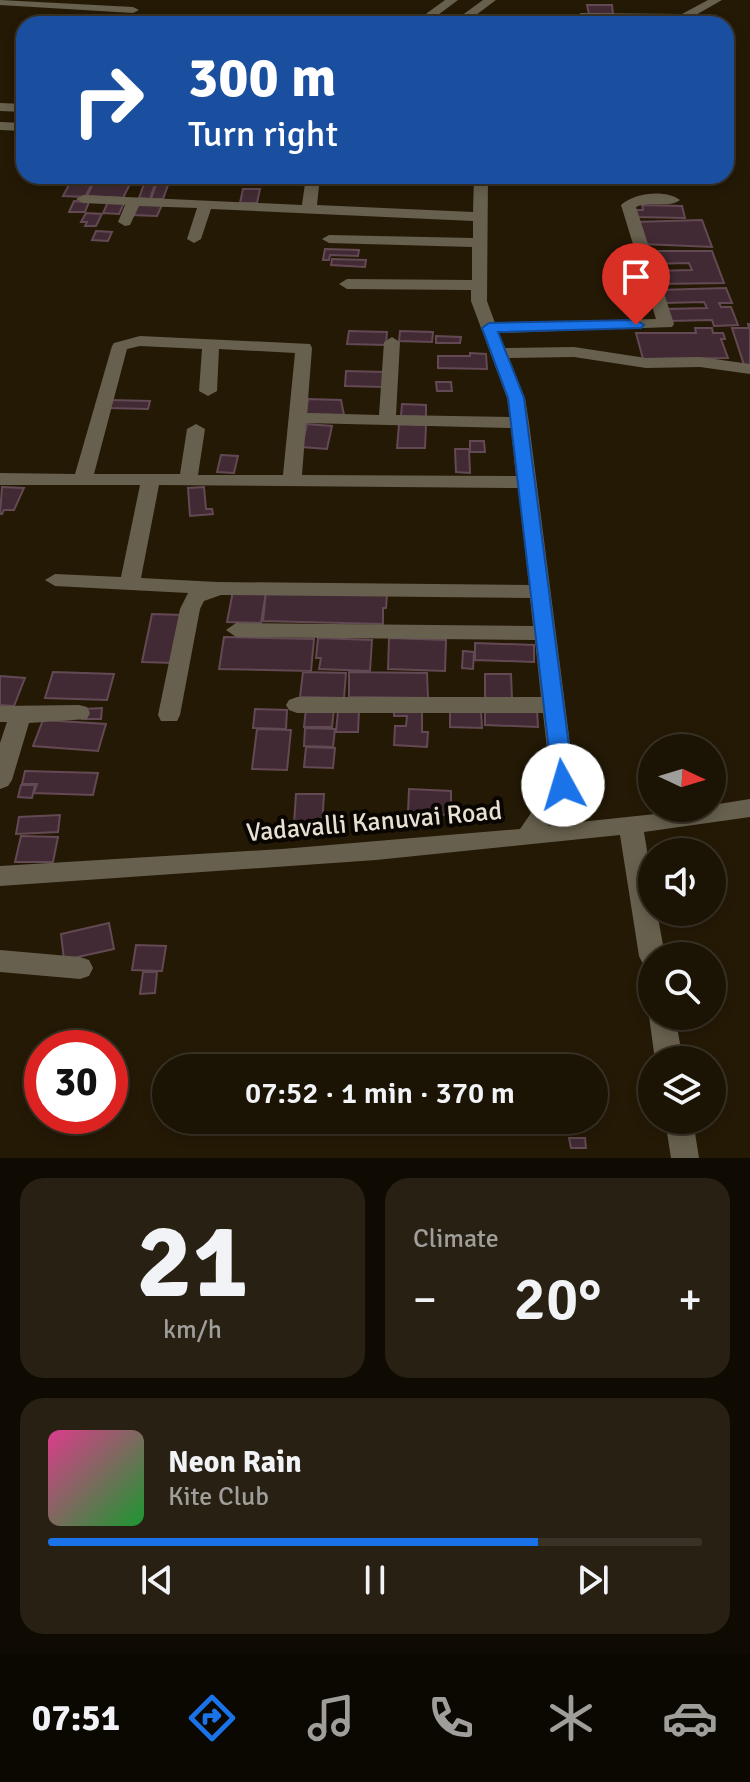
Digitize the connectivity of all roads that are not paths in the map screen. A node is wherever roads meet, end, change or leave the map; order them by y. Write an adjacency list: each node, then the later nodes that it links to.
1 (452, 0): 7 (street)
2 (490, 0): 8 (street)
3 (716, 0): 9 (street)
4 (0, 2): 5 (street)
5 (32, 2): 6 (street)
6 (133, 10)
7 (429, 16)
8 (467, 16)
9 (687, 16)
10 (312, 184): 16 (street)
11 (481, 184): 17 (street)
12 (83, 199): 14 (street)
13 (673, 200): 24 (street)
14 (134, 202): 15 (street); 18 (street)
15 (206, 204): 16 (street); 19 (street)
16 (309, 209): 17 (street)
17 (479, 217): 21 (street)
18 (125, 222)
19 (194, 239)
20 (329, 239): 21 (street)
21 (478, 243): 23 (street)
22 (347, 284): 23 (street)
23 (478, 285): 24 (street)
24 (489, 328): 27 (street)
25 (392, 342): 31 (street)
26 (211, 344): 29 (street); 30 (street); 35 (street)
27 (499, 353): 28 (street); 32 (street)
28 (750, 369)
29 (208, 391)
30 (299, 418): 31 (street); 38 (street)
31 (387, 421): 32 (street)
32 (520, 423): 39 (street)
33 (196, 429): 37 (street)
34 (0, 479): 35 (street)
35 (83, 479): 36 (street)
36 (151, 479): 37 (street); 41 (street)
37 (188, 479): 38 (street)
38 (292, 480): 39 (street)
39 (528, 482): 43 (street)
40 (55, 580): 41 (street)
41 (130, 584): 42 (street)
42 (219, 588): 43 (street); 50 (street)
43 (542, 592): 45 (street)
44 (236, 630): 45 (street)
45 (546, 633): 47 (street)
46 (297, 705): 47 (street)
47 (554, 705): 52 (street)
48 (79, 713): 49 (street)
49 (10, 714): 51 (street)
50 (169, 715)
51 (0, 780)
52 (563, 785): 55 (street); 56 (street)
53 (750, 808): 54 (street, Vadavalli Kanuvai Road)
54 (631, 827): 55 (street, Vadavalli Kanuvai Road); 58 (street)
55 (570, 833): 56 (street, Vadavalli Kanuvai Road)
56 (527, 837): 57 (street, Vadavalli Kanuvai Road)
57 (0, 876)
58 (650, 942)
59 (0, 961): 60 (street)
60 (80, 968)
61 (681, 1134): 62 (street)
62 (685, 1158)

